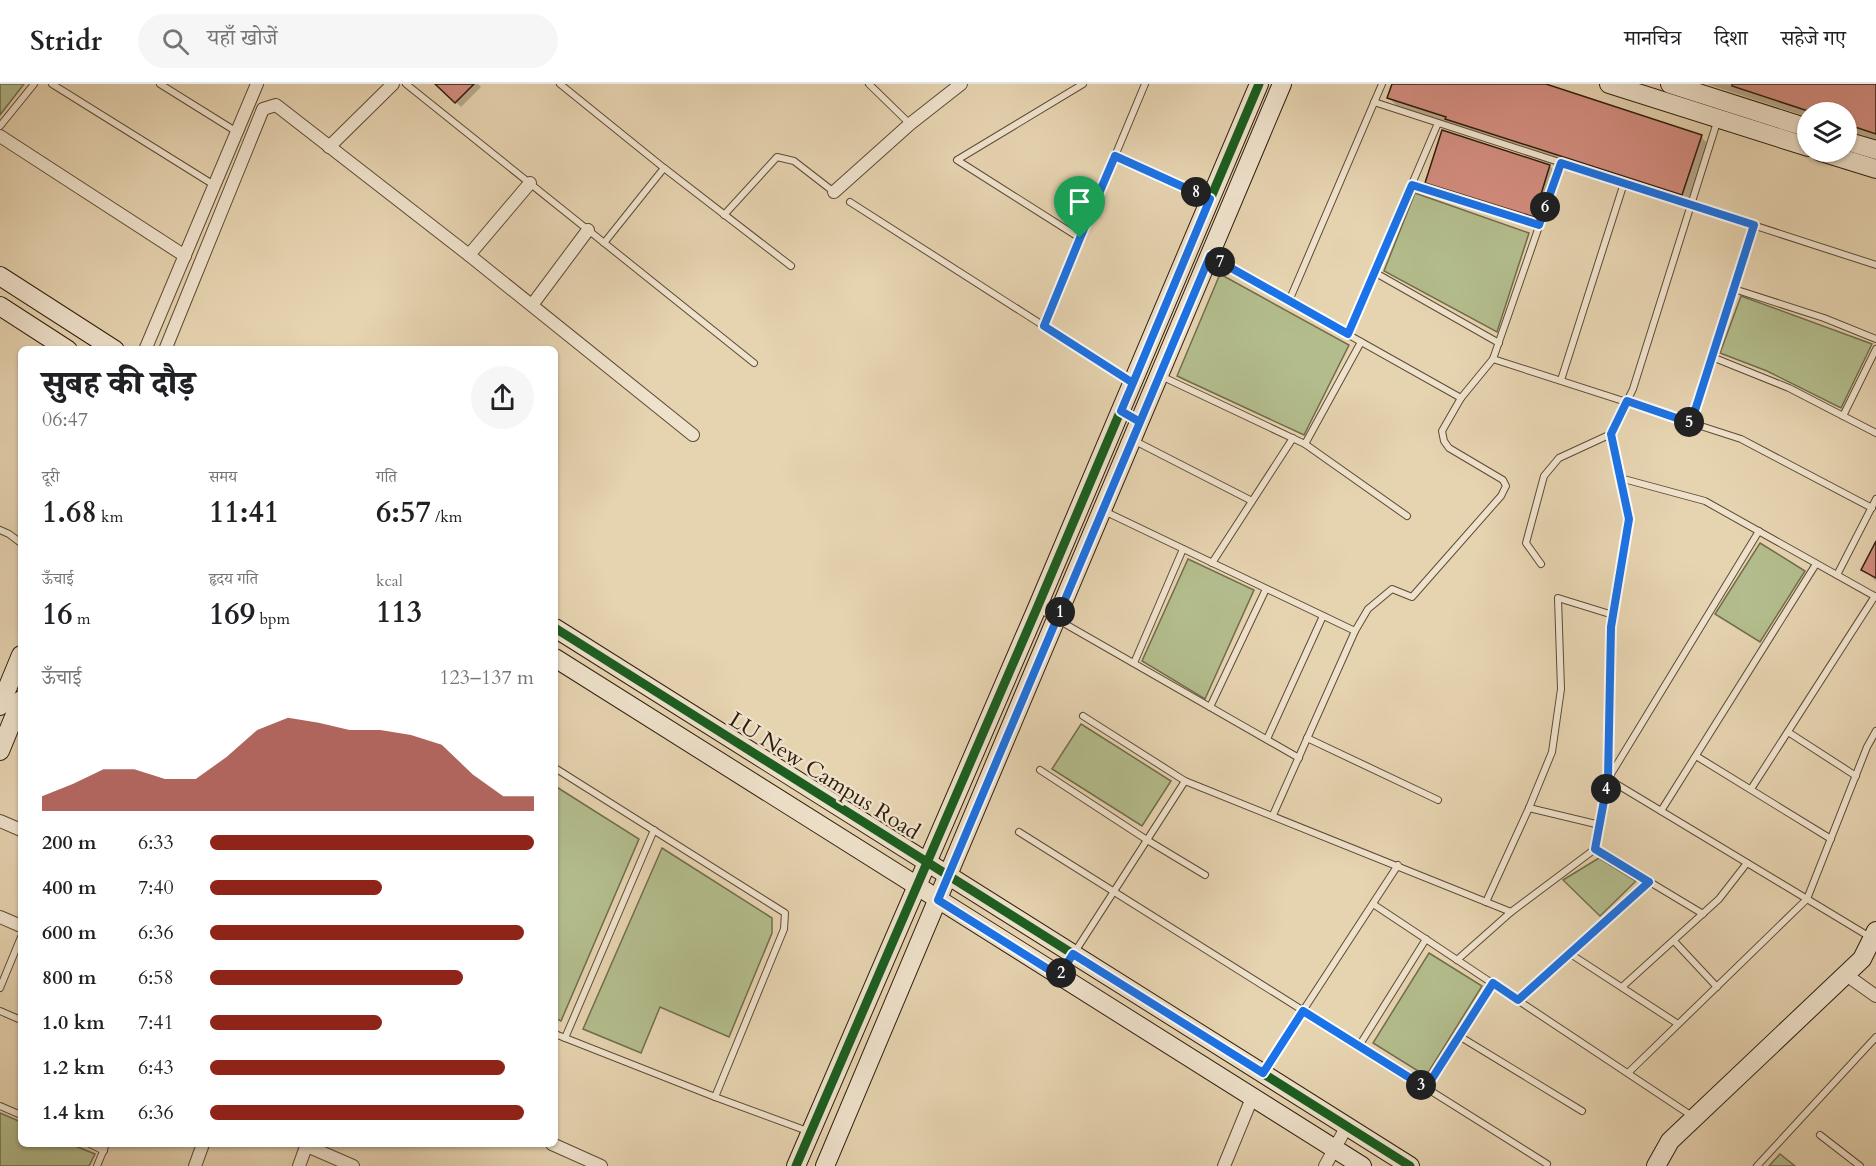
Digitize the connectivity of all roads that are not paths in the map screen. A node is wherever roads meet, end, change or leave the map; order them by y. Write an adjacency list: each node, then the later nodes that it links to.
1 (34, 84): 22 (lane)
2 (52, 84): 36 (lane)
3 (160, 84): 23 (lane)
4 (257, 84): 23 (street)
5 (393, 84): 27 (street)
6 (406, 84): 34 (lane)
7 (560, 84): 32 (lane)
8 (869, 84): 20 (lane)
9 (961, 84): 20 (street)
10 (1083, 84): 46 (lane)
11 (1145, 84): 29 (lane)
12 (1259, 84): 39 (street)
13 (1282, 84): 50 (street)
14 (1382, 84): 17 (lane)
15 (1610, 84): 18 (street)
16 (1670, 84): 21 (street)
17 (1374, 102): 19 (lane); 56 (lane)
18 (1719, 119): 25 (street); 41 (lane)
19 (1438, 123): 31 (lane); 37 (lane)
20 (910, 124): 38 (street)
21 (1797, 124)
22 (0, 126)
23 (237, 132): 36 (street)
24 (0, 136): 48 (street)
25 (1797, 144)
26 (1857, 144): 28 (street)
27 (329, 147): 49 (street); 67 (street)
28 (1876, 150)
29 (1115, 156): 39 (lane); 46 (lane)
30 (1853, 162): 33 (street)
31 (1561, 163): 35 (lane); 43 (lane)
32 (664, 168): 42 (lane); 47 (lane)
33 (1876, 169)
34 (530, 183): 45 (lane); 49 (street)
35 (1624, 183): 41 (lane); 73 (lane)
36 (215, 185): 48 (street)
37 (1412, 185): 43 (lane); 53 (lane)
38 (834, 192): 42 (lane)
39 (1210, 199): 74 (street)
40 (850, 202): 59 (lane)
41 (1691, 205): 44 (lane); 76 (lane)
42 (724, 214): 52 (lane)
43 (1539, 225): 63 (lane)
44 (1754, 225): 51 (lane); 55 (lane)
45 (588, 230): 47 (lane); 57 (street)
46 (1080, 238): 59 (lane)
47 (604, 243): 71 (lane)
48 (185, 255): 66 (street)
49 (469, 255): 57 (street)
50 (1210, 256): 56 (lane); 72 (street)
51 (1876, 265)
52 (791, 266)
53 (1374, 272): 60 (lane); 63 (lane)
54 (0, 276): 65 (street)
55 (1734, 288): 61 (lane); 69 (lane)
56 (1289, 301): 60 (lane)
57 (532, 305): 83 (street)
58 (0, 306): 64 (street)
59 (1044, 326): 74 (lane)
60 (1348, 334): 62 (lane)
61 (1876, 339)
62 (1361, 342): 75 (lane); 86 (lane)
63 (1499, 343): 70 (lane)
64 (62, 346)
65 (109, 346)
66 (148, 346)
67 (167, 346)
68 (1876, 349): 78 (lane)
69 (1712, 357): 78 (lane); 80 (lane)
70 (1493, 359): 73 (lane); 75 (lane)
71 (754, 363)
72 (1159, 375): 79 (street); 84 (lane)
73 (1561, 380): 76 (lane)
74 (1133, 383): 77 (street)
75 (1461, 398): 108 (lane)
76 (1627, 401): 80 (lane); 82 (lane)
77 (1121, 411): 79 (street); 103 (street)
78 (1843, 416): 81 (lane)
79 (1140, 422): 85 (street)
80 (1691, 423): 90 (lane)
81 (1876, 432)
82 (1611, 434): 87 (lane); 98 (lane)
83 (693, 435)
84 (1293, 438): 86 (lane); 89 (lane)
85 (1132, 440): 89 (lane); 91 (street)
86 (1305, 444): 92 (lane)
87 (1620, 478): 94 (lane); 104 (lane)
88 (1876, 499): 90 (lane)
89 (1252, 501): 97 (lane)
90 (1872, 508): 100 (lane)
91 (1102, 511): 96 (lane); 106 (street)
92 (1407, 516)
93 (0, 530): 95 (lane)
94 (1759, 531): 99 (lane); 126 (lane)
95 (18, 541)
96 (1183, 549): 97 (lane); 111 (lane)
97 (1212, 563): 101 (lane)
98 (1541, 564)
99 (1816, 564): 100 (lane); 121 (lane)
100 (1837, 575): 102 (lane)
101 (1266, 589): 105 (lane); 113 (lane)
102 (1875, 597): 117 (lane)
103 (1037, 608): 106 (lane); 141 (street)
104 (1613, 615): 126 (lane); 130 (lane)
105 (1323, 616): 108 (lane); 119 (lane)
106 (1056, 619): 111 (lane); 145 (street)
107 (558, 630): 141 (street, LU New Campus Road)
108 (1355, 631): 118 (lane)
109 (558, 660): 147 (street, LU New Campus Road)
110 (18, 662): 112 (street)
111 (1134, 663): 113 (lane)
112 (0, 706)
113 (1210, 707): 119 (lane)
114 (18, 710): 120 (street)
115 (1083, 716): 127 (lane)
116 (1876, 731): 125 (lane)
117 (1788, 732): 125 (lane); 128 (lane)
118 (1307, 738): 122 (lane); 129 (lane)
119 (1267, 739): 122 (lane)
120 (0, 751)
121 (1696, 756): 128 (lane); 131 (lane)
122 (1299, 758): 132 (lane)
123 (558, 770): 136 (lane)
124 (1040, 770): 139 (lane)
125 (1856, 776): 138 (lane)
126 (1608, 779): 131 (lane); 134 (lane)
127 (1185, 781): 132 (lane); 139 (lane)
128 (1751, 789): 138 (lane)
129 (1438, 800)
130 (1530, 808): 134 (lane); 151 (lane)
131 (1661, 811): 142 (lane)
132 (1273, 815): 143 (lane)
133 (0, 821): 135 (street)
134 (1600, 825): 140 (lane)
135 (18, 829)
136 (654, 830): 179 (lane); 184 (lane)
137 (1019, 832): 148 (lane)
138 (1831, 839): 149 (lane)
139 (1147, 840): 144 (lane); 148 (lane)
140 (1595, 849): 146 (lane); 153 (lane)
141 (927, 863): 145 (street, LU New Campus Road); 147 (street)
142 (1747, 863): 149 (lane); 154 (lane)
143 (1398, 866): 151 (lane); 152 (lane)
144 (1205, 875)
145 (948, 876): 150 (street); 162 (street, LU New Campus Road)
146 (1649, 882): 154 (lane); 161 (lane)
147 (917, 887): 150 (street, LU New Campus Road); 191 (street)
148 (1114, 891): 162 (lane); 173 (lane)
149 (1807, 899): 157 (lane); 168 (lane)
150 (938, 900): 165 (street, LU New Campus Road); 206 (street)
151 (1486, 902): 153 (lane)
152 (1373, 904): 158 (lane); 173 (lane)
153 (1511, 912): 163 (lane)
154 (1703, 914): 159 (lane)
155 (0, 917): 156 (street)
156 (18, 925)
157 (1874, 935): 164 (street)
158 (1426, 939): 163 (lane); 180 (lane)
159 (1674, 941): 167 (lane); 168 (lane)
160 (18, 944): 169 (lane)
161 (1569, 953): 167 (lane); 171 (lane)
162 (1073, 954): 165 (lane); 181 (street, LU New Campus Road)
163 (1457, 960): 166 (lane)
164 (1845, 974): 170 (street); 189 (street)
165 (1059, 976): 185 (street, LU New Campus Road)
166 (1493, 983): 171 (lane); 177 (lane)
167 (1622, 987): 175 (lane)
168 (1717, 987): 175 (lane)
169 (0, 988)
170 (1876, 996)
171 (1518, 1000): 182 (lane)
172 (0, 1011): 174 (lane)
173 (1303, 1011): 180 (lane); 181 (lane)
174 (18, 1019)
175 (1678, 1024): 182 (lane)
176 (558, 1035): 179 (lane)
177 (1459, 1036): 183 (lane); 187 (lane)
178 (1876, 1037): 212 (lane)
179 (565, 1038): 184 (lane)
180 (1359, 1046): 183 (lane)
181 (1263, 1073): 190 (street, LU New Campus Road)
182 (1628, 1073): 189 (lane)
183 (1426, 1088): 199 (lane)
184 (715, 1097): 191 (lane)
185 (1252, 1098): 198 (street, LU New Campus Road); 207 (street)
186 (0, 1106): 188 (lane)
187 (1582, 1111)
188 (18, 1114)
189 (1694, 1118): 211 (street)
190 (1347, 1126): 198 (street); 210 (street, LU New Campus Road)
191 (810, 1132): 205 (street)
192 (1820, 1135): 213 (lane)
193 (202, 1147): 201 (street)
194 (306, 1147): 202 (street)
195 (311, 1147): 203 (street)
196 (558, 1147): 204 (street)
197 (105, 1148): 200 (lane)
198 (1334, 1148): 208 (street); 209 (street, LU New Campus Road)
199 (1547, 1164)
200 (98, 1166)
201 (195, 1166)
202 (298, 1166)
203 (353, 1166)
204 (601, 1166)
205 (796, 1166)
206 (825, 1166)
207 (1224, 1166)
208 (1324, 1166)
209 (1362, 1166)
210 (1410, 1166)
211 (1656, 1166)
212 (1757, 1166)
213 (1860, 1166)

